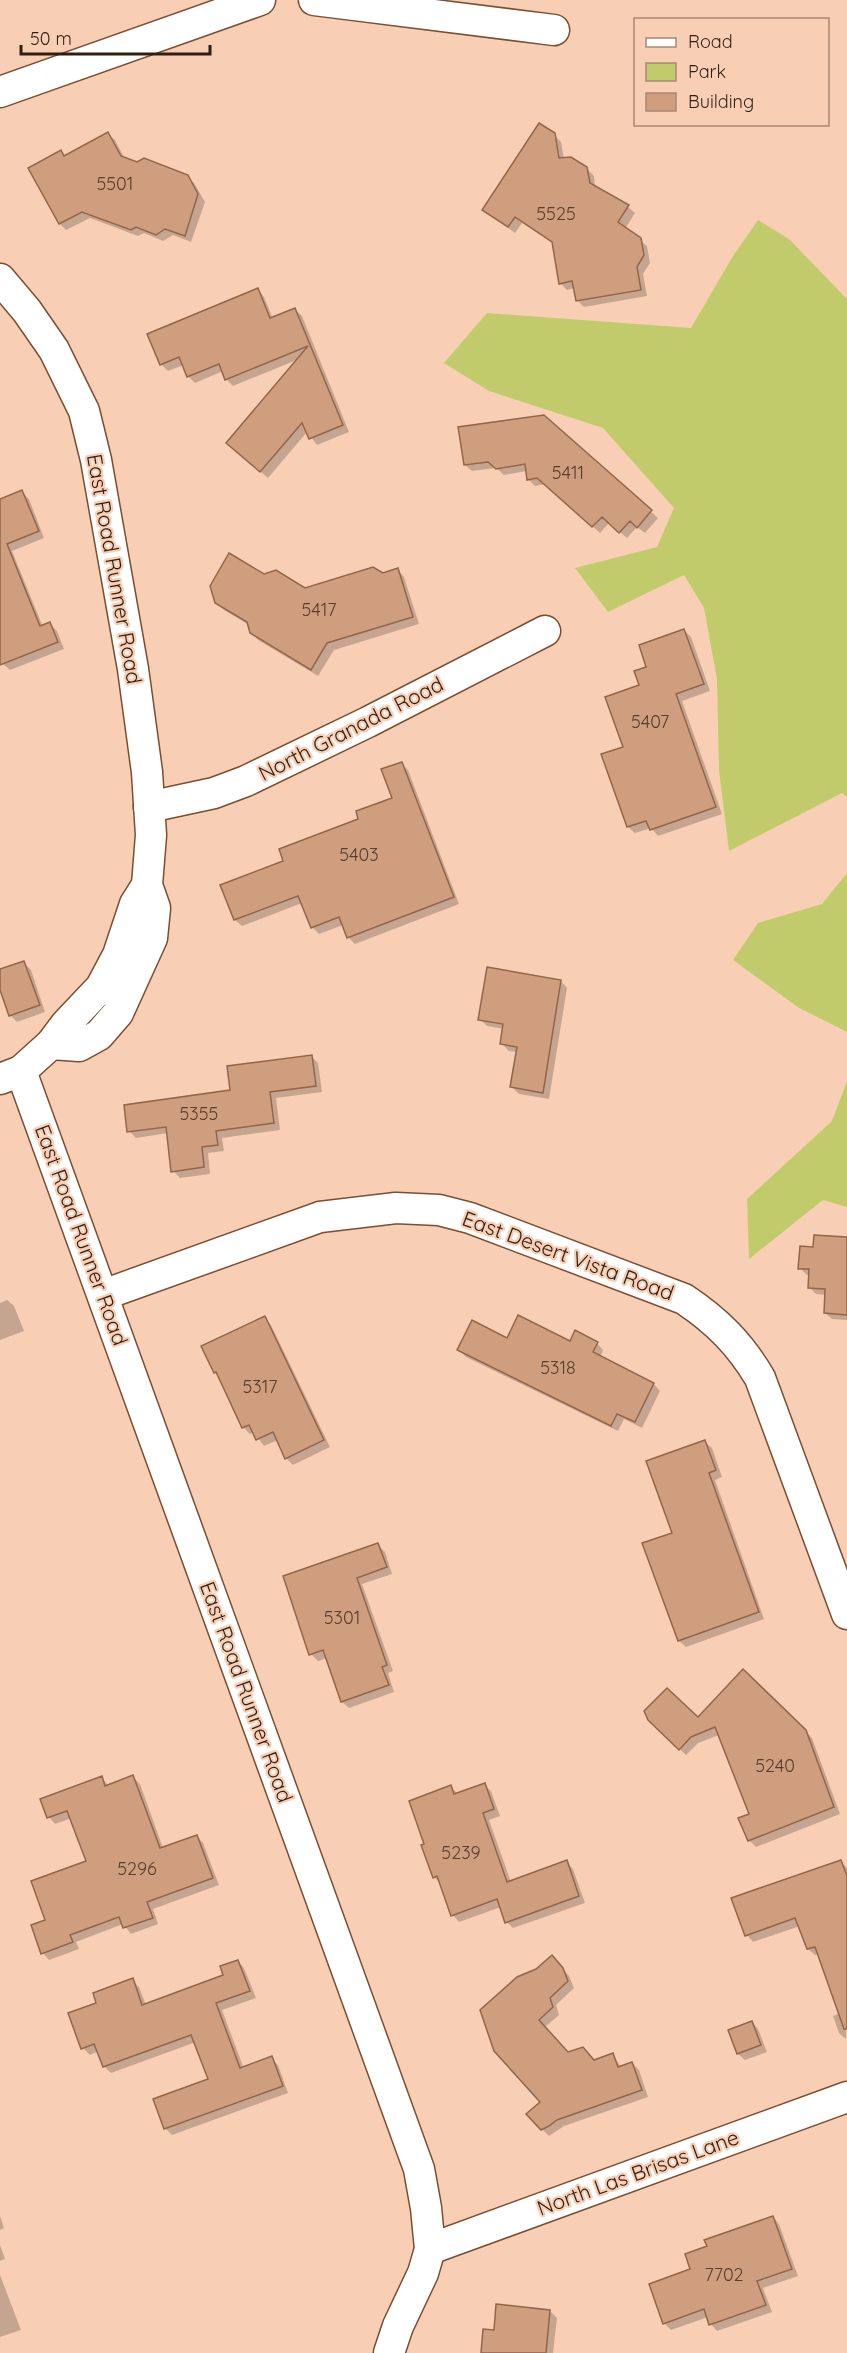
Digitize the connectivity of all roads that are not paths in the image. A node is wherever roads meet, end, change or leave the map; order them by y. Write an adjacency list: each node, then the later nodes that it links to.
1 (260, 0): 4 (street)
2 (314, 0): 3 (street)
3 (554, 30)
4 (0, 92)
5 (0, 279): 7 (street, East Road Runner Road)
6 (545, 631): 7 (street, North Granada Road)
7 (149, 807): 8 (street, East Road Runner Road)
8 (11, 1075): 9 (street, East Road Runner Road)
9 (103, 1295): 10 (street, East Desert Vista Road); 12 (street, East Road Runner Road)
10 (847, 1614)
11 (847, 2097): 12 (street, North Las Brisas Lane)
12 (430, 2249): 13 (street, East Road Runner Road)
13 (390, 2353)

